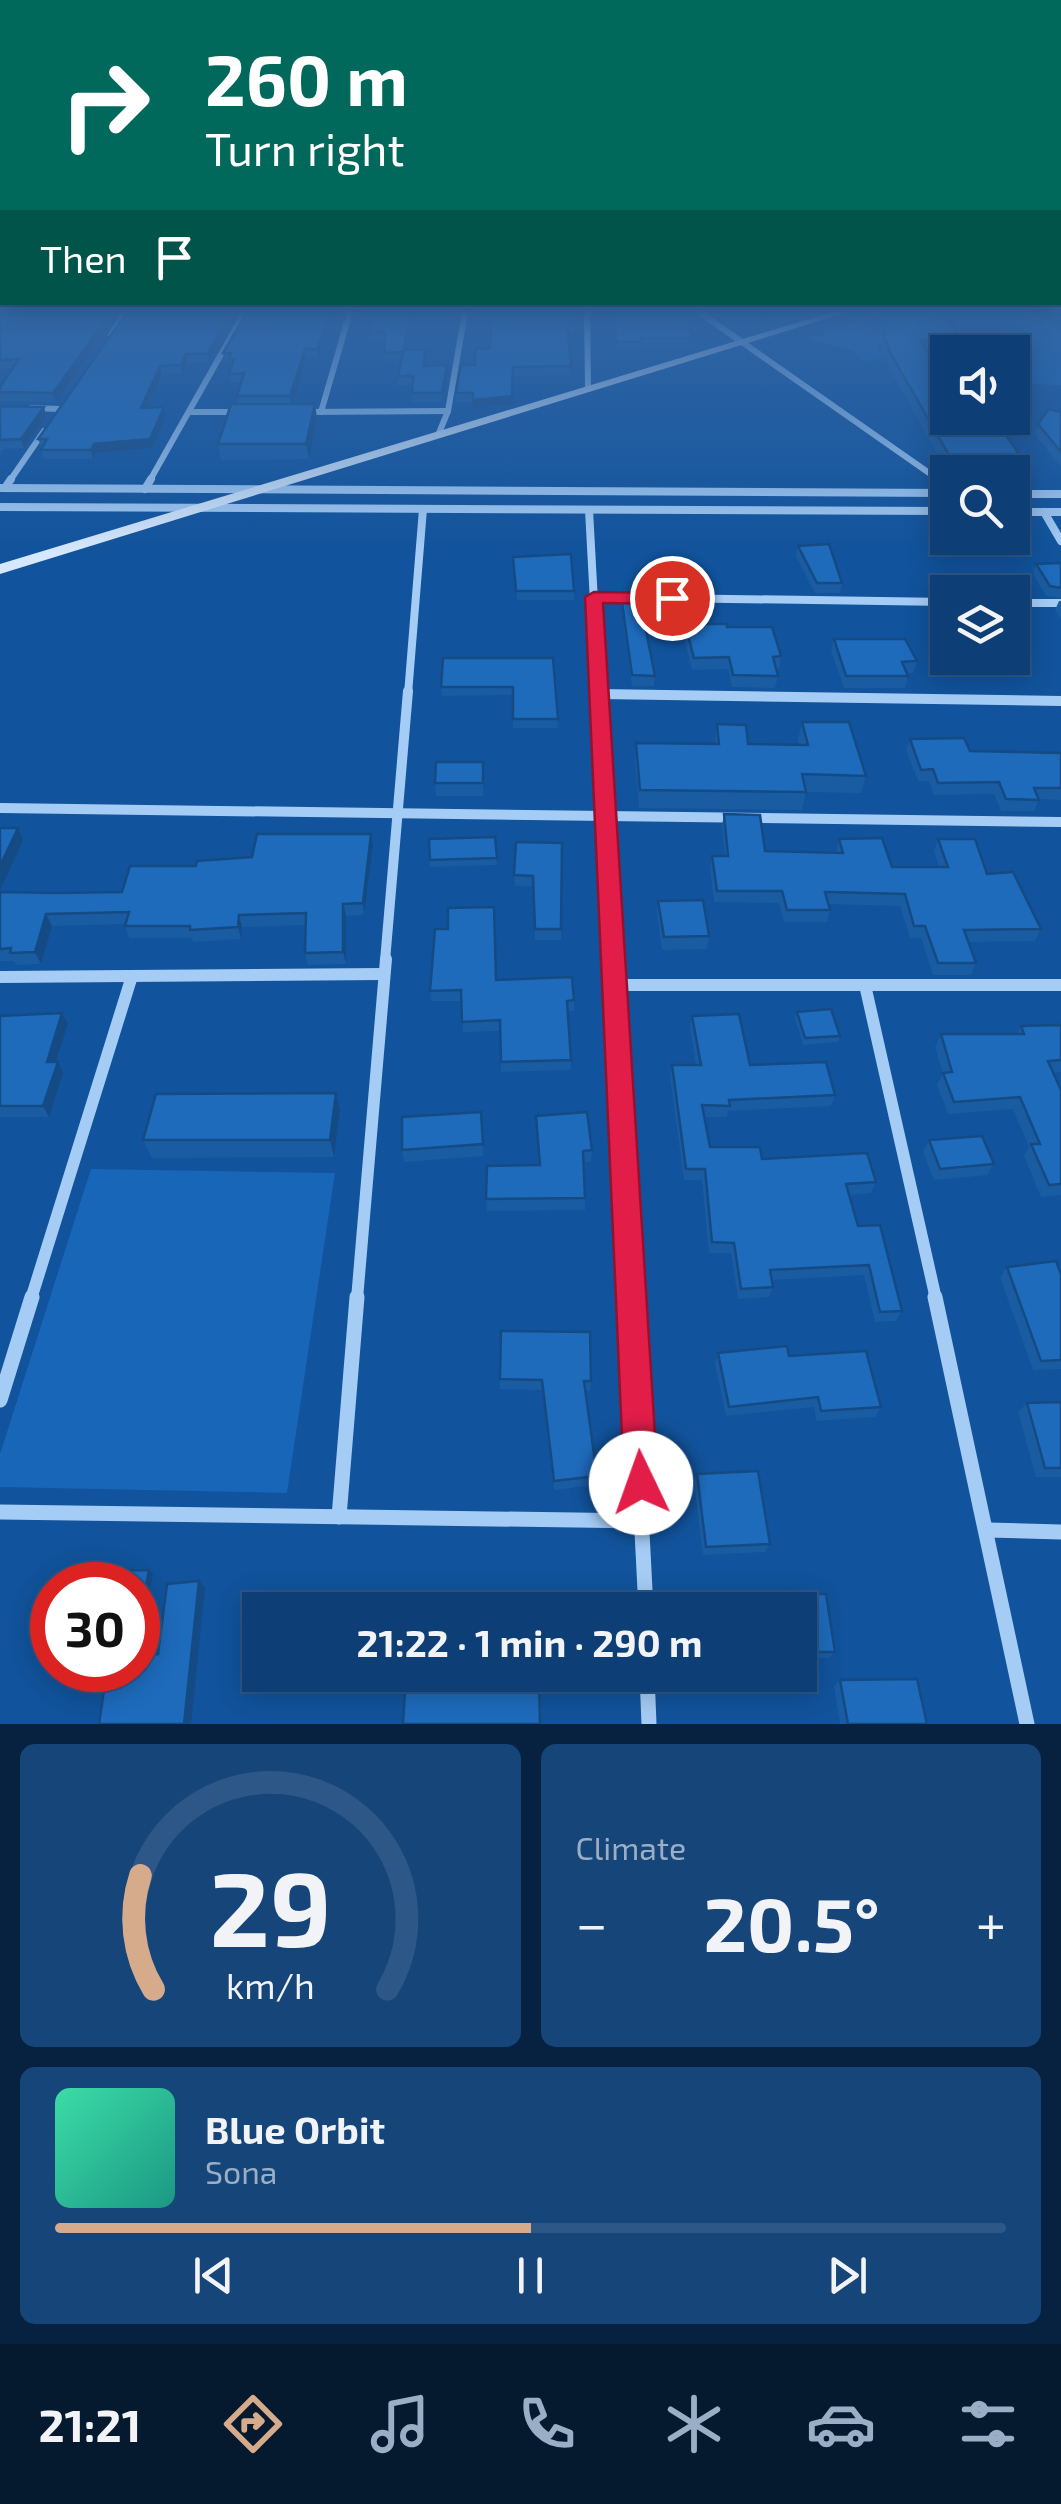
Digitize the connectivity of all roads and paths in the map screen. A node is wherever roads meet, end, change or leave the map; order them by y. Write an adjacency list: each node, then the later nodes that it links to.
1 (200, 392): 10 (street)
2 (327, 392): 13 (street)
3 (451, 392): 9 (street)
4 (573, 392): 14 (street)
5 (812, 392): 15 (street)
6 (71, 393): 8 (street)
7 (20, 408): 8 (street)
8 (60, 409): 16 (street)
9 (448, 411): 13 (street); 14 (street)
10 (189, 412): 11 (street); 17 (street)
11 (246, 412)
12 (302, 412): 13 (street)
13 (321, 412)
14 (440, 433): 18 (street)
15 (930, 477)
16 (3, 488): 17 (street)
17 (146, 489): 18 (street)
18 (251, 490): 19 (street); 23 (street)
19 (930, 490)
20 (1030, 494): 21 (street)
21 (1061, 494)
22 (0, 507): 23 (street)
23 (192, 508): 24 (street); 31 (street)
24 (423, 509): 25 (street); 39 (street)
25 (590, 510): 26 (street); 32 (street)
26 (930, 511)
27 (1030, 512): 28 (street)
28 (1044, 512): 29 (street); 30 (street)
29 (1061, 512)
30 (1061, 541)
31 (0, 569)
32 (594, 597): 33 (street); 36 (street)
33 (930, 602)
34 (1030, 603): 35 (street)
35 (1061, 603)
36 (599, 694): 37 (street); 40 (street)
37 (1061, 701)
38 (0, 808): 39 (street)
39 (398, 813): 40 (street); 42 (street)
40 (606, 816): 41 (street); 45 (street)
41 (1061, 822)
42 (384, 974): 43 (street); 50 (street)
43 (132, 976): 44 (street); 48 (street)
44 (0, 977)
45 (614, 985): 46 (street); 51 (street)
46 (865, 985): 47 (street); 52 (street)
47 (1061, 985)
48 (0, 1400)
49 (0, 1512): 50 (street)
50 (339, 1516): 51 (street)
51 (643, 1521): 54 (street)
52 (988, 1530): 53 (street); 57 (street)
53 (1061, 1532)
54 (645, 1592)
55 (648, 1692): 56 (street)
56 (649, 1724)
57 (1027, 1724)

